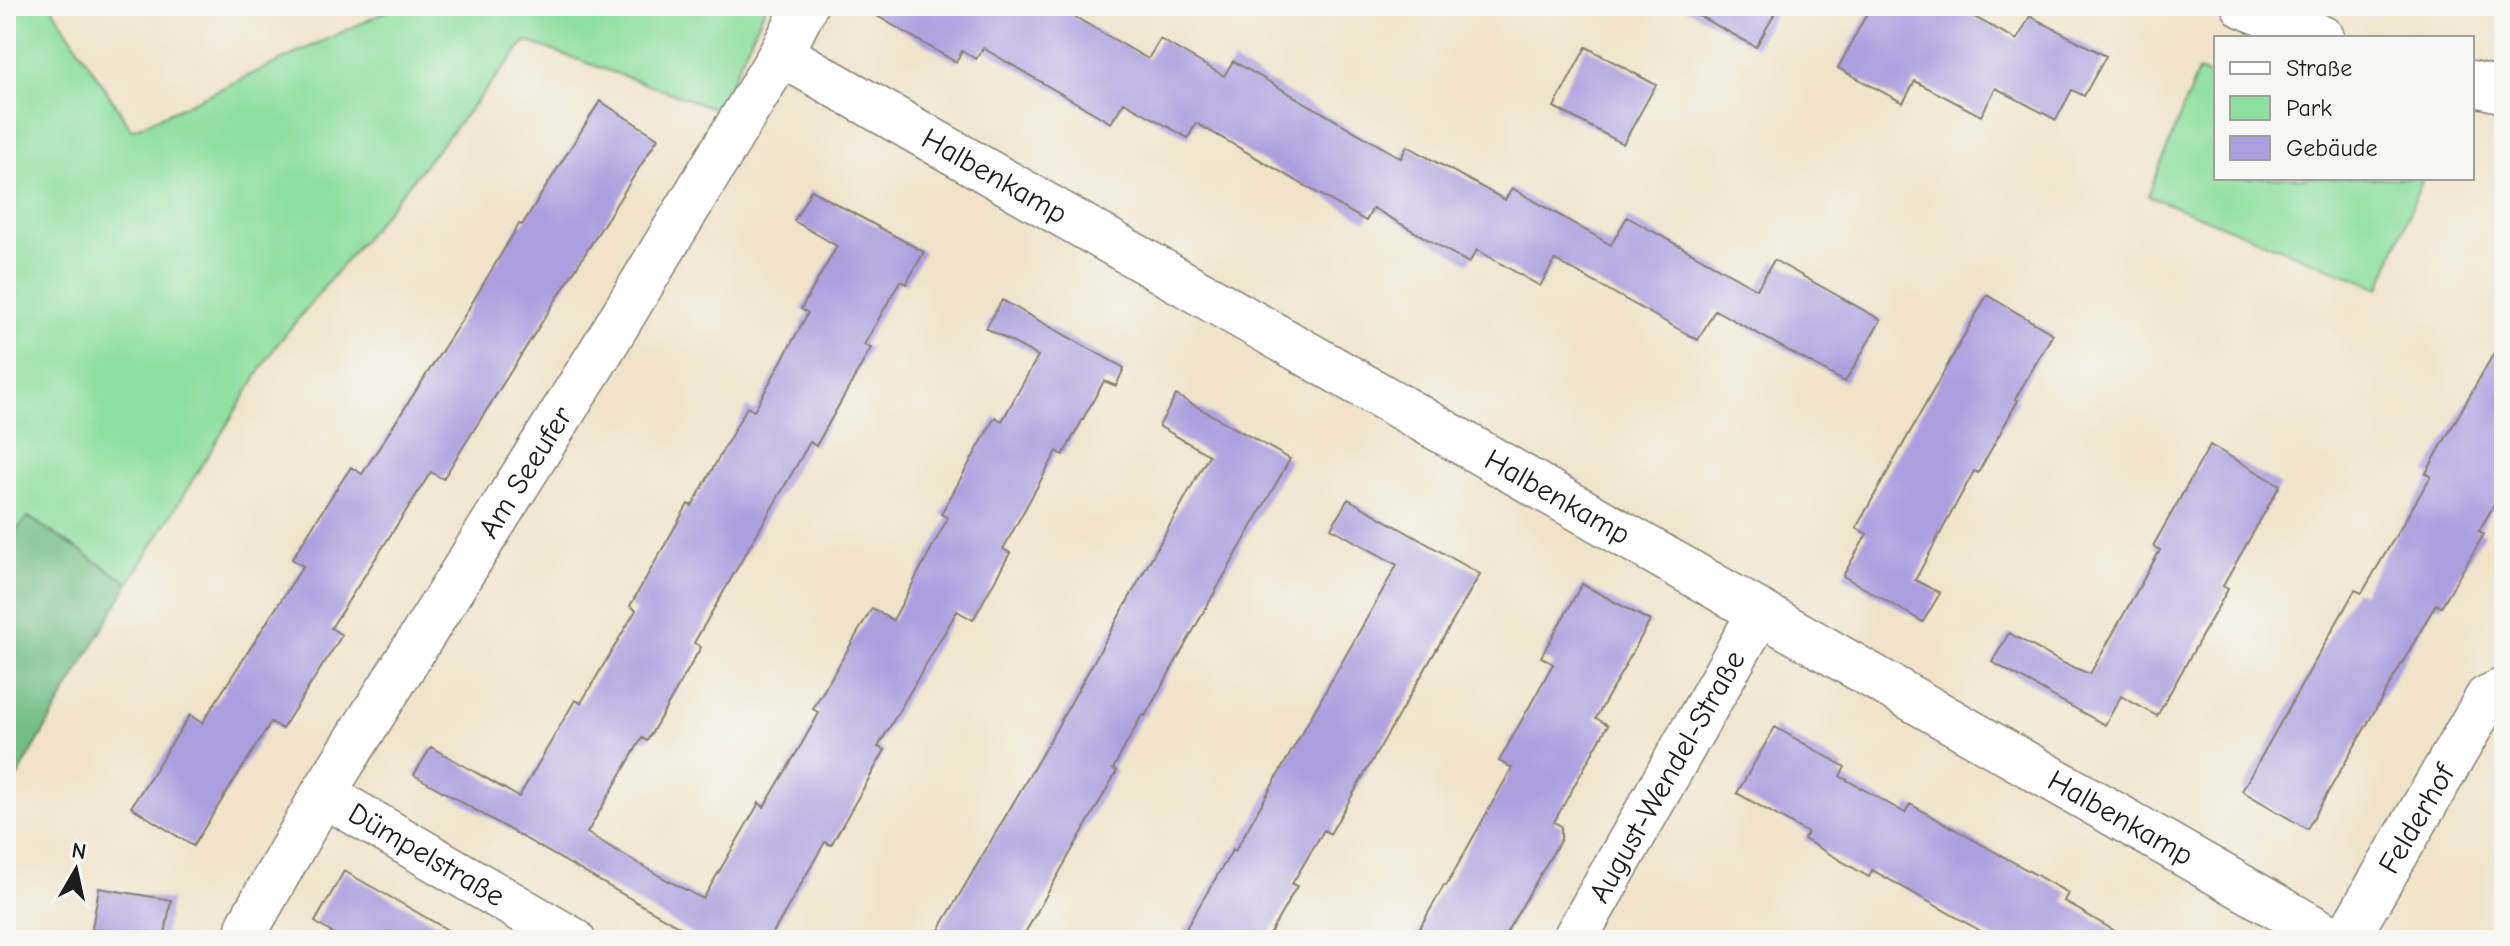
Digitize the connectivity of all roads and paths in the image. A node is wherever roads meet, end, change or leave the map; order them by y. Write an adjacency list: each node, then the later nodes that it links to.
1 (805, 6): 4 (street, Am Seeufer)
2 (2244, 6): 3 (street)
3 (2317, 36)
4 (781, 54): 7 (street, Halbenkamp); 9 (street, Am Seeufer)
5 (2474, 84): 6 (street)
6 (2504, 91)
7 (1760, 612): 12 (street, August-Wendel-Straße); 13 (street, Halbenkamp)
8 (2498, 686): 14 (street, Felderhof)
9 (323, 794): 10 (street, Am Seeufer); 11 (street, Dümpelstraße)
10 (245, 940)
11 (573, 940)
12 (1574, 940)
13 (2335, 940)
14 (2346, 940)

